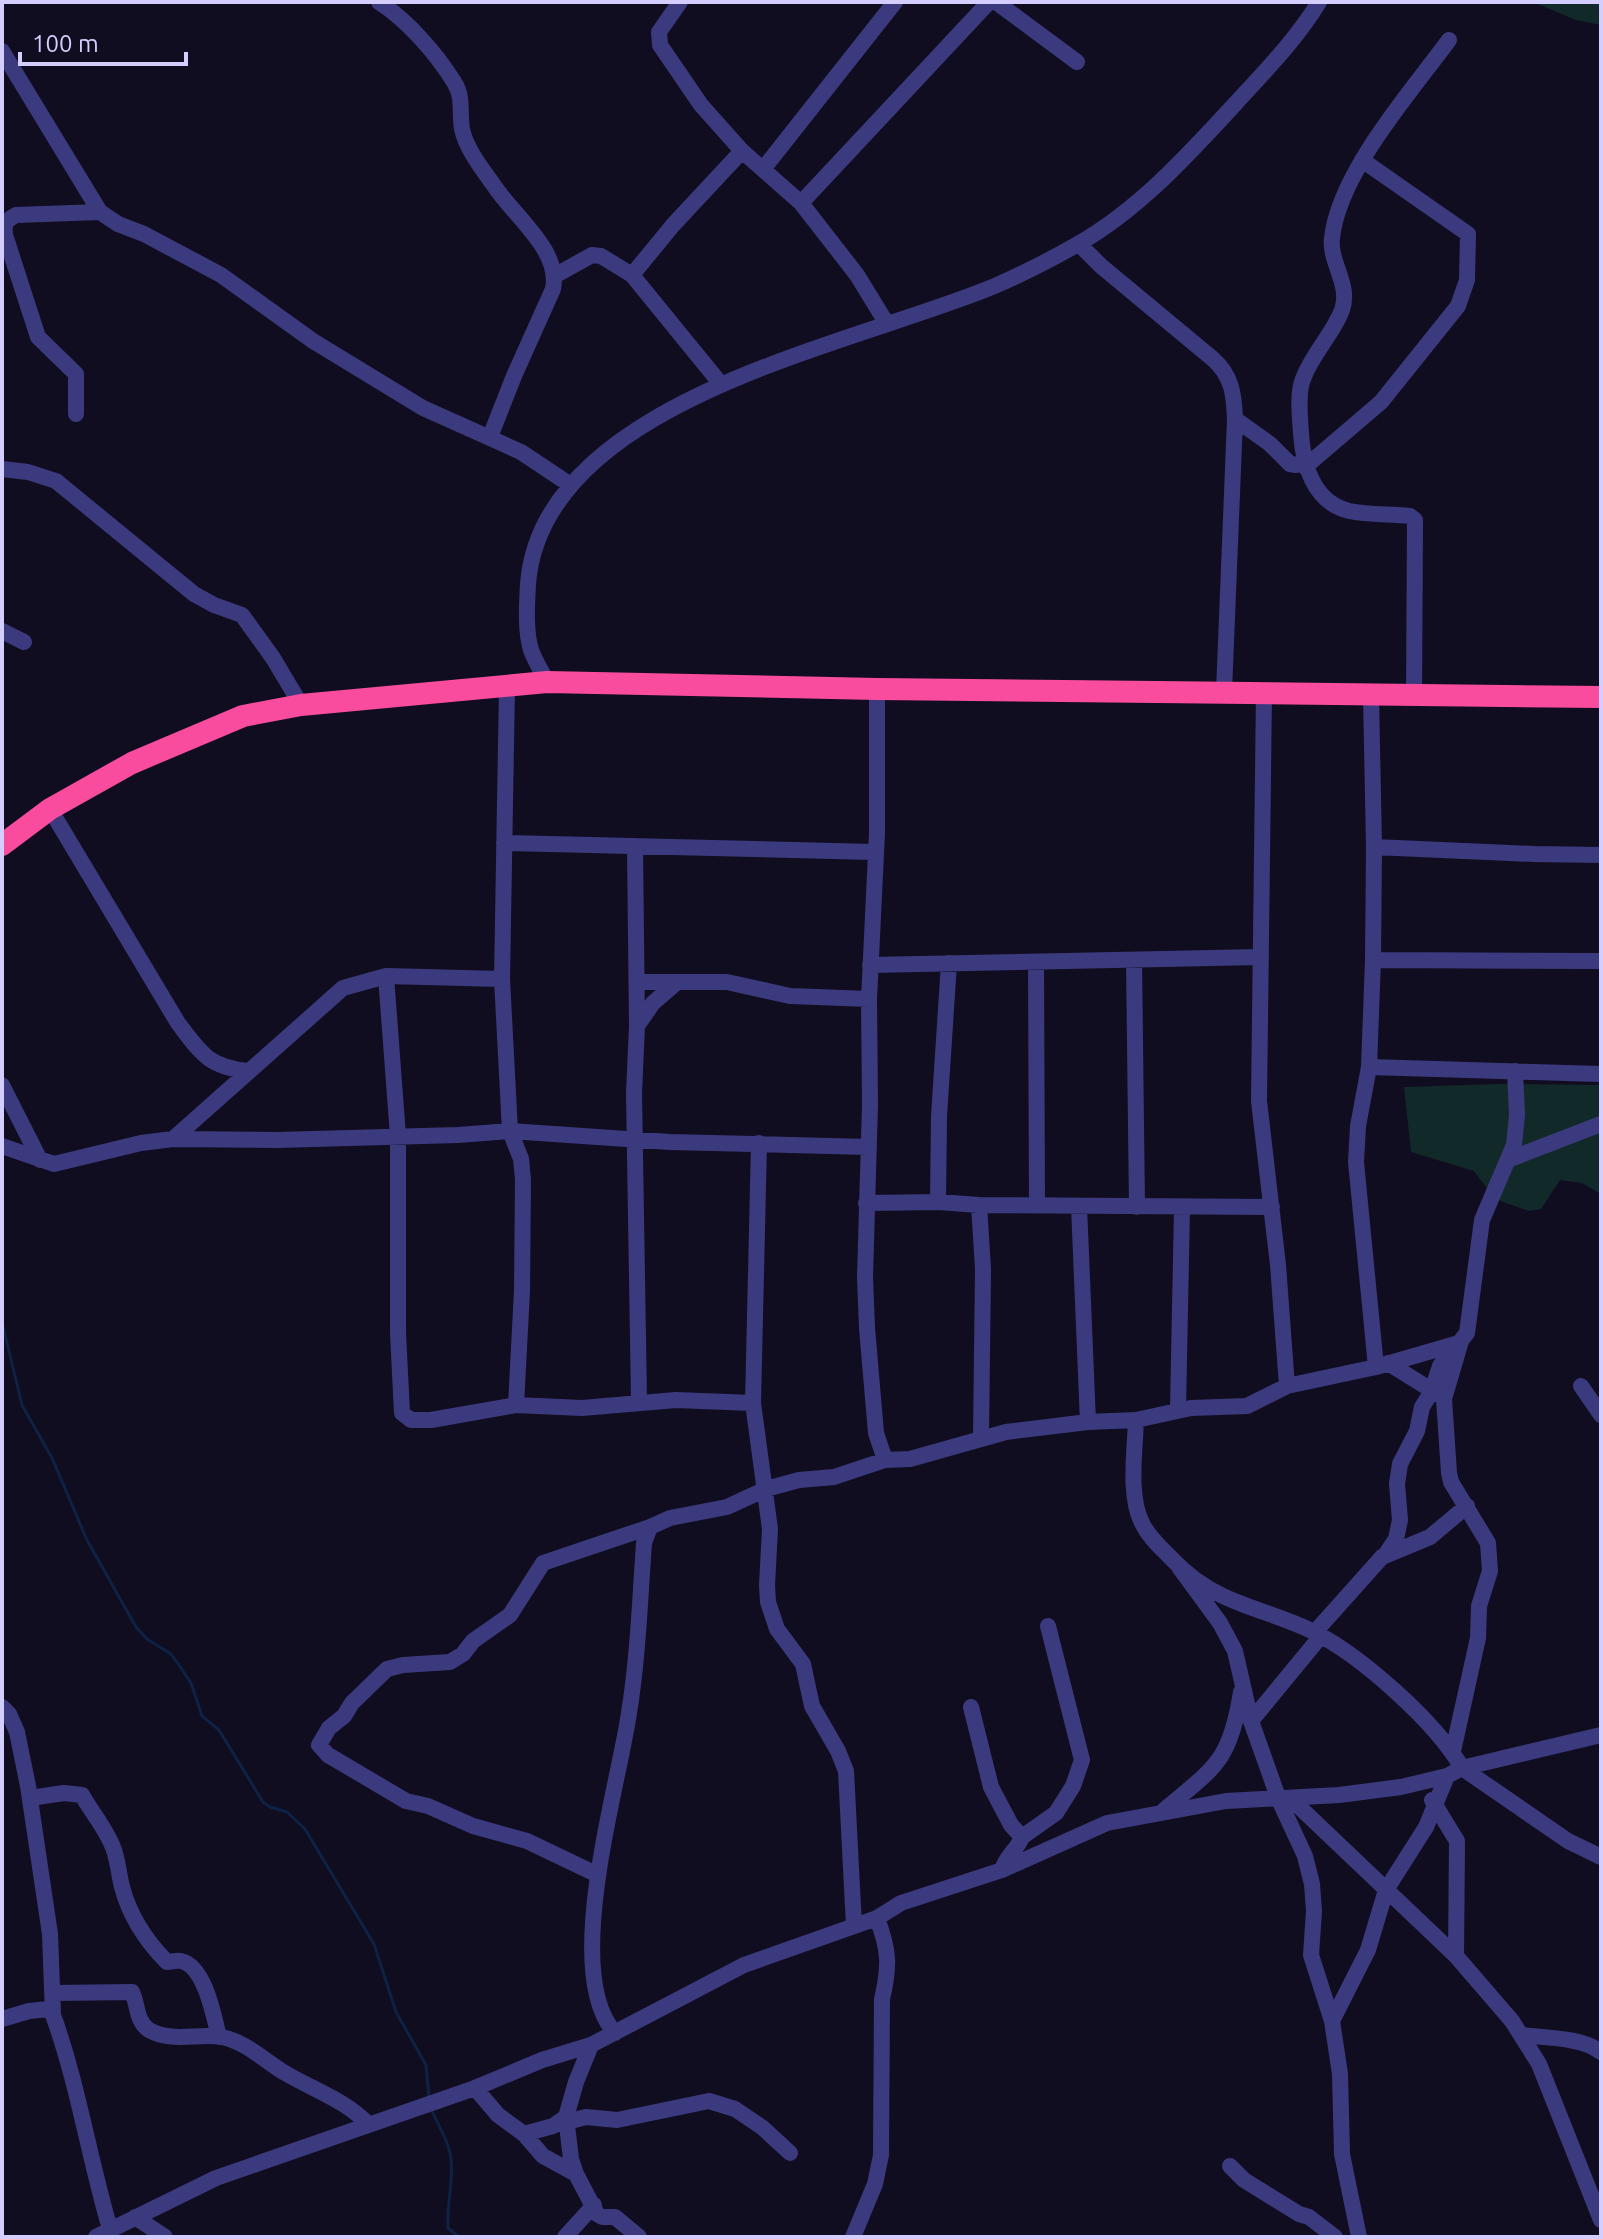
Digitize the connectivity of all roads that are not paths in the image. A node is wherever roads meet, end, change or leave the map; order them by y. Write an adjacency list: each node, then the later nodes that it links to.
1 (379, 2): 16 (street)
2 (680, 2): 10 (street)
3 (895, 2): 12 (street)
4 (989, 2): 13 (street)
5 (996, 2): 9 (street)
6 (1319, 2): 15 (street)
7 (1449, 40): 11 (street)
8 (2, 51): 14 (street)
9 (1077, 62)
10 (742, 151): 12 (street); 17 (street)
11 (1362, 160): 23 (street); 23 (street)
12 (764, 168): 13 (street)
13 (801, 203): 18 (street)
14 (100, 212): 20 (street); 22 (street)
15 (1079, 244): 18 (street); 21 (street)
16 (556, 275): 17 (street); 22 (street)
17 (632, 275): 19 (street)
18 (887, 324): 19 (street)
19 (720, 383): 25 (street)
20 (76, 414)
21 (1235, 419): 23 (street); 31 (street)
22 (490, 437): 25 (street)
23 (1304, 465): 34 (street)
24 (2, 469): 36 (street)
25 (569, 484): 28 (street)
26 (2, 631): 27 (street)
27 (24, 642)
28 (547, 682): 29 (highway); 30 (highway)
29 (507, 687): 36 (highway); 38 (street)
30 (877, 689): 31 (highway); 42 (street)
31 (1224, 692): 32 (highway)
32 (1264, 692): 33 (highway); 44 (street)
33 (1371, 695): 34 (highway); 41 (street)
34 (1414, 696): 35 (highway)
35 (1601, 697)
36 (301, 705): 37 (highway)
37 (50, 809): 39 (highway); 58 (street)
38 (504, 843): 40 (street); 52 (street)
39 (2, 845)
40 (635, 846): 42 (street); 53 (street)
41 (1374, 847): 43 (street); 46 (street)
42 (875, 852): 50 (street)
43 (1601, 855)
44 (1261, 957): 45 (street); 78 (street)
45 (1134, 960): 48 (street); 77 (street)
46 (1373, 960): 47 (street); 57 (street)
47 (1601, 961)
48 (1036, 962): 49 (street); 74 (street)
49 (949, 963): 50 (street); 72 (street)
50 (870, 965): 55 (street)
51 (386, 976): 52 (street); 58 (street); 64 (street)
52 (502, 979): 63 (street)
53 (637, 982): 54 (street); 56 (street)
54 (675, 984): 55 (street); 56 (street)
55 (869, 999): 69 (street)
56 (637, 1026): 66 (street)
57 (1369, 1067): 59 (street); 81 (street)
58 (248, 1071): 65 (street)
59 (1515, 1071): 60 (street); 70 (street)
60 (1601, 1074)
61 (2, 1085): 71 (street)
62 (1601, 1124): 70 (street)
63 (510, 1131): 64 (street); 66 (street); 87 (street)
64 (398, 1136): 65 (street); 87 (street)
65 (173, 1139): 71 (street)
66 (636, 1141): 67 (street); 85 (street)
67 (759, 1143): 69 (street); 86 (street)
68 (2, 1146): 71 (street)
69 (869, 1147): 73 (street)
70 (1510, 1159): 80 (street)
71 (40, 1160)
72 (938, 1202): 73 (street); 75 (street)
73 (866, 1203): 93 (street)
74 (1037, 1204): 75 (street); 76 (street)
75 (979, 1205): 92 (street)
76 (1079, 1206): 77 (street); 91 (street)
77 (1137, 1207): 79 (street)
78 (1272, 1207): 79 (street); 82 (street)
79 (1182, 1208): 88 (street)
80 (1459, 1342): 81 (street); 84 (street)
81 (1382, 1365): 82 (street); 84 (street)
82 (1287, 1386): 88 (street)
83 (1581, 1386): 89 (street)
84 (1438, 1395): 95 (street); 97 (street)
85 (639, 1401): 86 (street); 87 (street)
86 (753, 1403): 94 (street)
87 (516, 1405)
88 (1178, 1410): 90 (street)
89 (1601, 1415)
90 (1136, 1420): 91 (street); 98 (street)
91 (1088, 1422): 92 (street)
92 (981, 1437): 93 (street)
93 (885, 1460): 94 (street)
94 (766, 1489): 96 (street); 119 (street)
95 (1467, 1506): 97 (street); 106 (street)
96 (650, 1527): 116 (street); 116 (street)
97 (1386, 1554): 100 (street)
98 (1179, 1567): 100 (street); 101 (street)
99 (1048, 1626): 113 (street)
100 (1318, 1634): 104 (street); 106 (street)
101 (1241, 1686): 104 (street); 112 (street)
102 (2, 1707): 109 (street)
103 (971, 1707): 113 (street)
104 (1251, 1721): 110 (street)
105 (1601, 1735): 107 (street)
106 (1453, 1751): 107 (street)
107 (1455, 1772): 108 (street); 111 (street); 114 (street)
108 (1419, 1783): 110 (street); 111 (street)
109 (30, 1798): 121 (street); 127 (street)
110 (1285, 1799): 112 (street); 117 (street); 124 (street)
111 (1435, 1804): 117 (street); 120 (street)
112 (1160, 1813): 115 (street)
113 (1022, 1837): 115 (street)
114 (1601, 1857)
115 (1002, 1870): 118 (street)
116 (598, 1875): 125 (street)
117 (1386, 1890): 120 (street); 124 (street)
118 (877, 1918): 119 (street); 144 (street)
119 (854, 1926): 125 (street)
120 (1456, 1956): 126 (street)
121 (52, 2006): 122 (street); 123 (street); 127 (street); 140 (street)
122 (2, 2008)
123 (2, 2019)
124 (1332, 2021): 146 (street)
125 (615, 2033): 128 (street)
126 (1522, 2035): 129 (street); 139 (street)
127 (219, 2037): 132 (street)
128 (591, 2045): 130 (street); 131 (street)
129 (1601, 2052)
130 (475, 2088): 132 (street); 133 (street)
131 (567, 2119): 133 (street); 134 (street); 136 (street)
132 (368, 2124): 138 (street)
133 (524, 2134): 136 (street)
134 (790, 2153)
135 (1230, 2166): 145 (street)
136 (576, 2174): 137 (street)
137 (594, 2205): 142 (street); 143 (street)
138 (135, 2217): 140 (street); 141 (street)
139 (1601, 2220)
140 (103, 2233)
141 (165, 2237)
142 (565, 2237)
143 (639, 2237)
144 (853, 2237)
145 (1335, 2237)
146 (1359, 2237)

